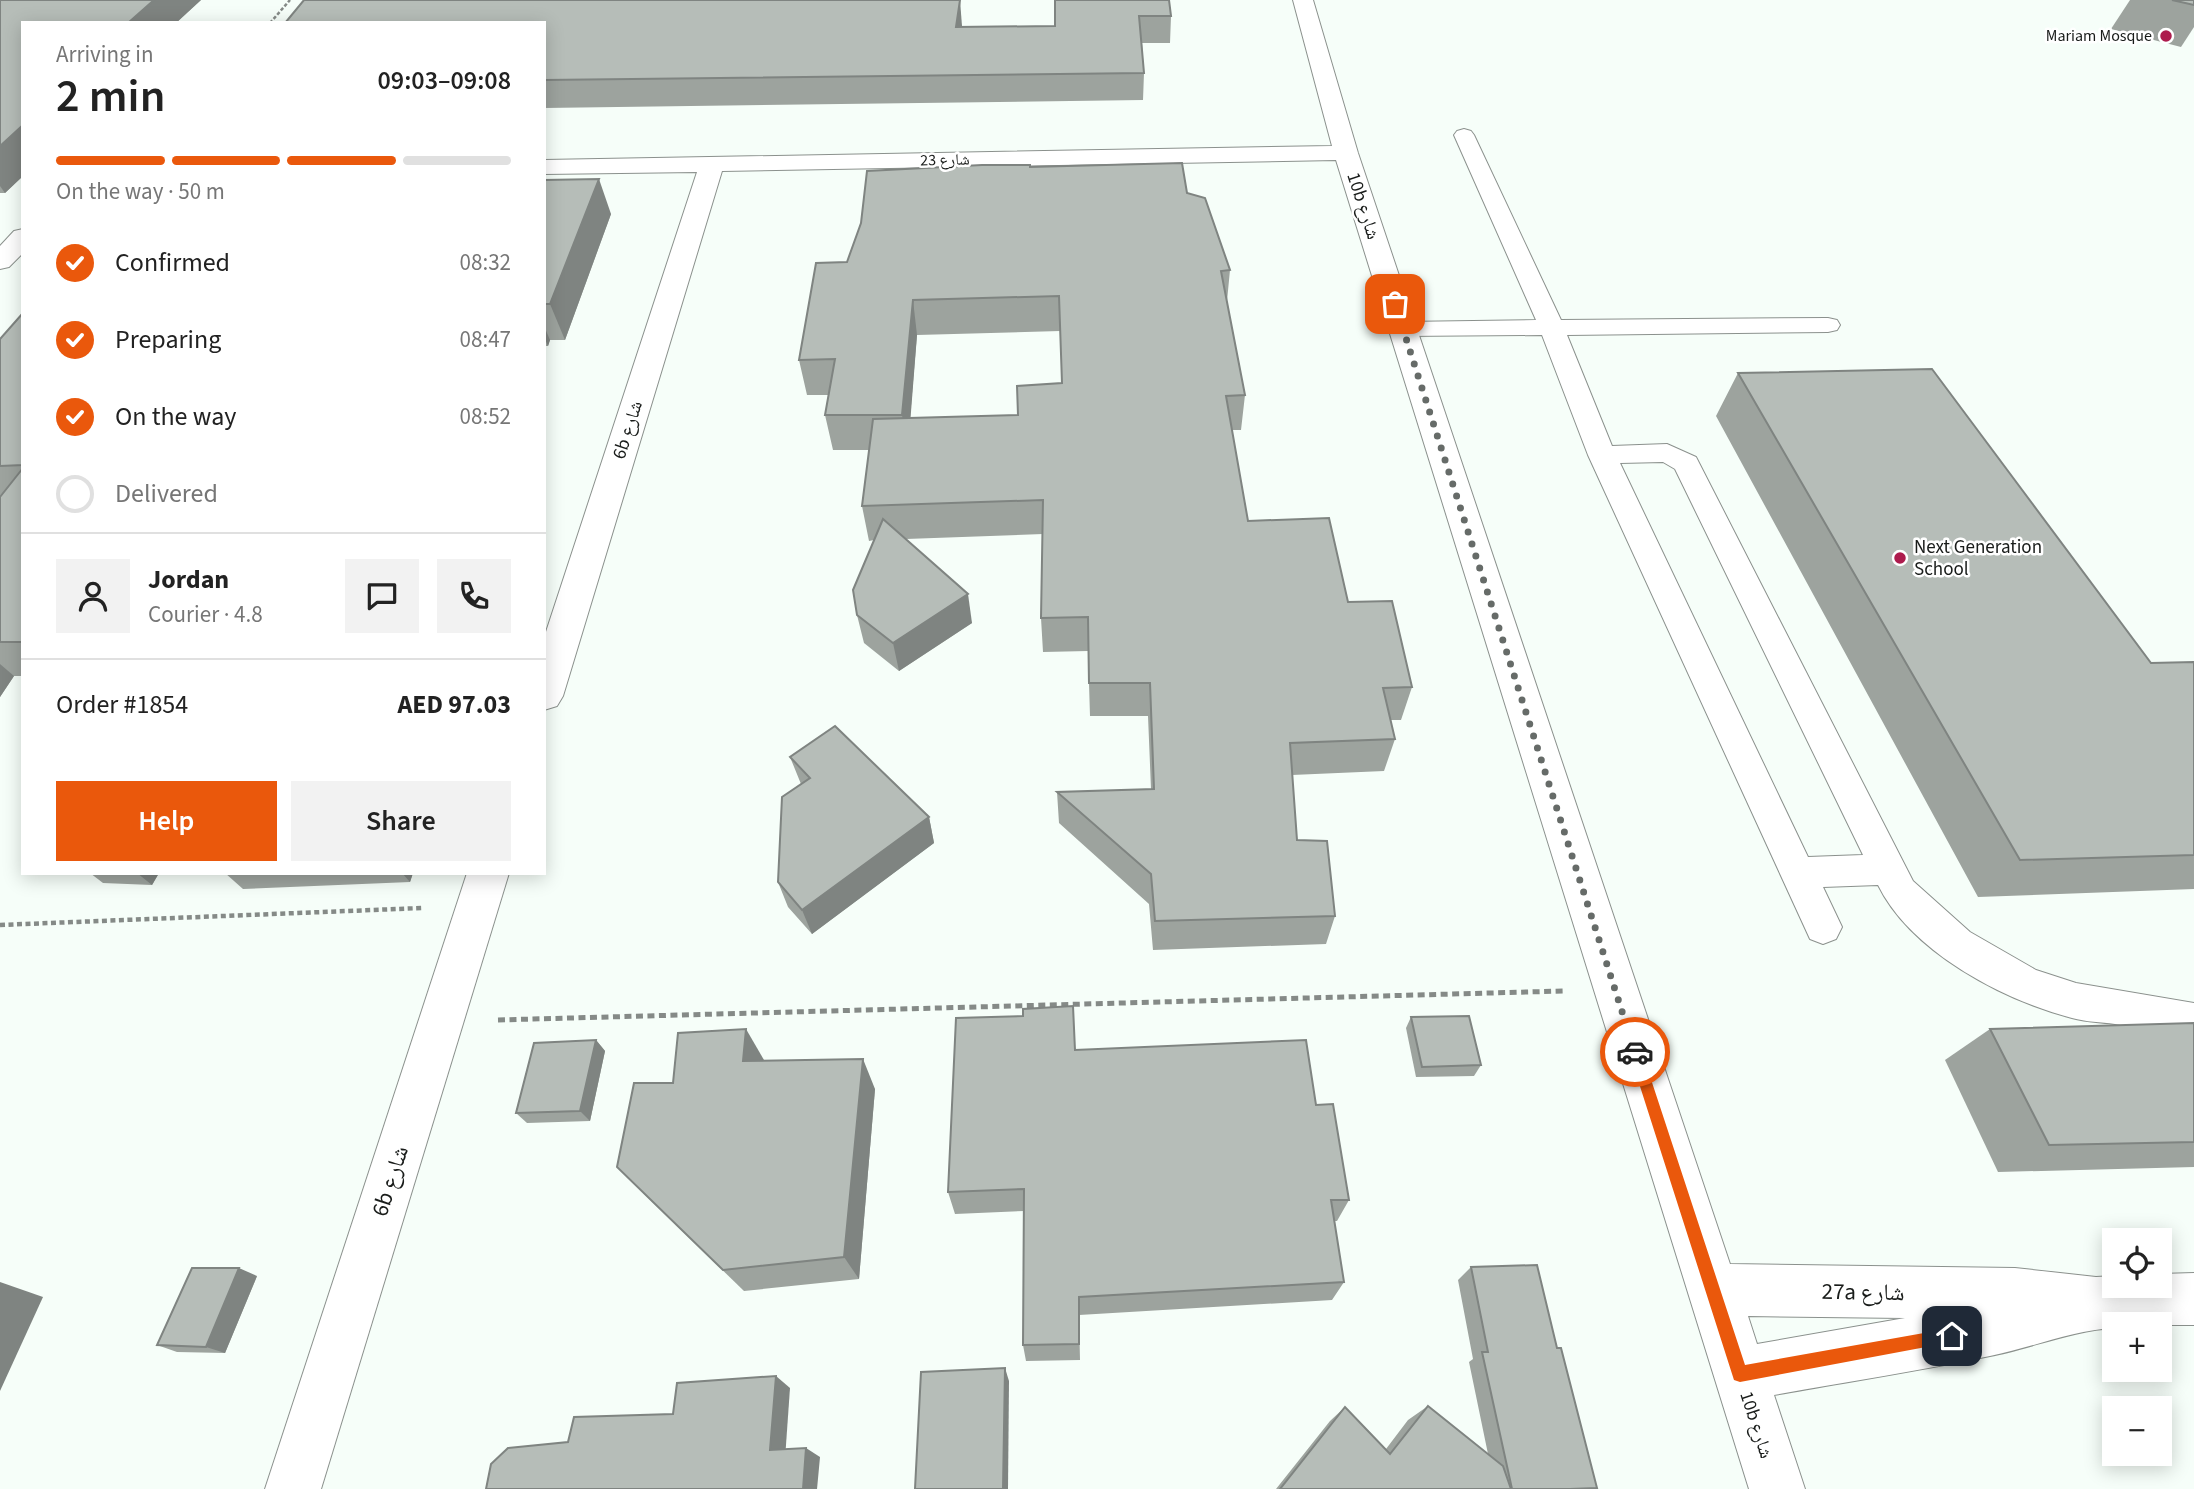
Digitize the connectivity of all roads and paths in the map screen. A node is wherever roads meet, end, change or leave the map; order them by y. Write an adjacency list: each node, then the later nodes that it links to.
1 (290, 0): 3 (path)
2 (1303, 0): 5 (street, 10b شارع)
3 (272, 21)
4 (1464, 135): 11 (lane)
5 (1346, 153): 6 (street, شارع 23); 12 (street, 10b شارع)
6 (712, 164): 7 (street, شارع 23); 14 (street, 6b شارع)
7 (546, 167)
8 (21, 239): 9 (street)
9 (0, 261)
10 (1828, 325): 11 (lane)
11 (1552, 328): 12 (lane); 13 (lane)
12 (1403, 330): 20 (street, 10b شارع)
13 (1602, 455): 15 (lane); 16 (lane)
14 (546, 690)
15 (1888, 869): 16 (lane); 22 (lane)
16 (1798, 873): 19 (lane)
17 (483, 890): 18 (path); 21 (street, 6b شارع)
18 (0, 925)
19 (1823, 927)
20 (1615, 989): 21 (path); 23 (street, 10b شارع)
21 (441, 1021): 27 (street, 6b شارع)
22 (2194, 1021)
23 (1713, 1290): 25 (street, 27a شارع); 26 (street, 10b شارع)
24 (2194, 1299): 25 (street, 27a شارع)
25 (2096, 1303): 26 (street, 27a شارع)
26 (1740, 1374): 28 (street, 10b شارع)
27 (293, 1489)
28 (1777, 1489)

